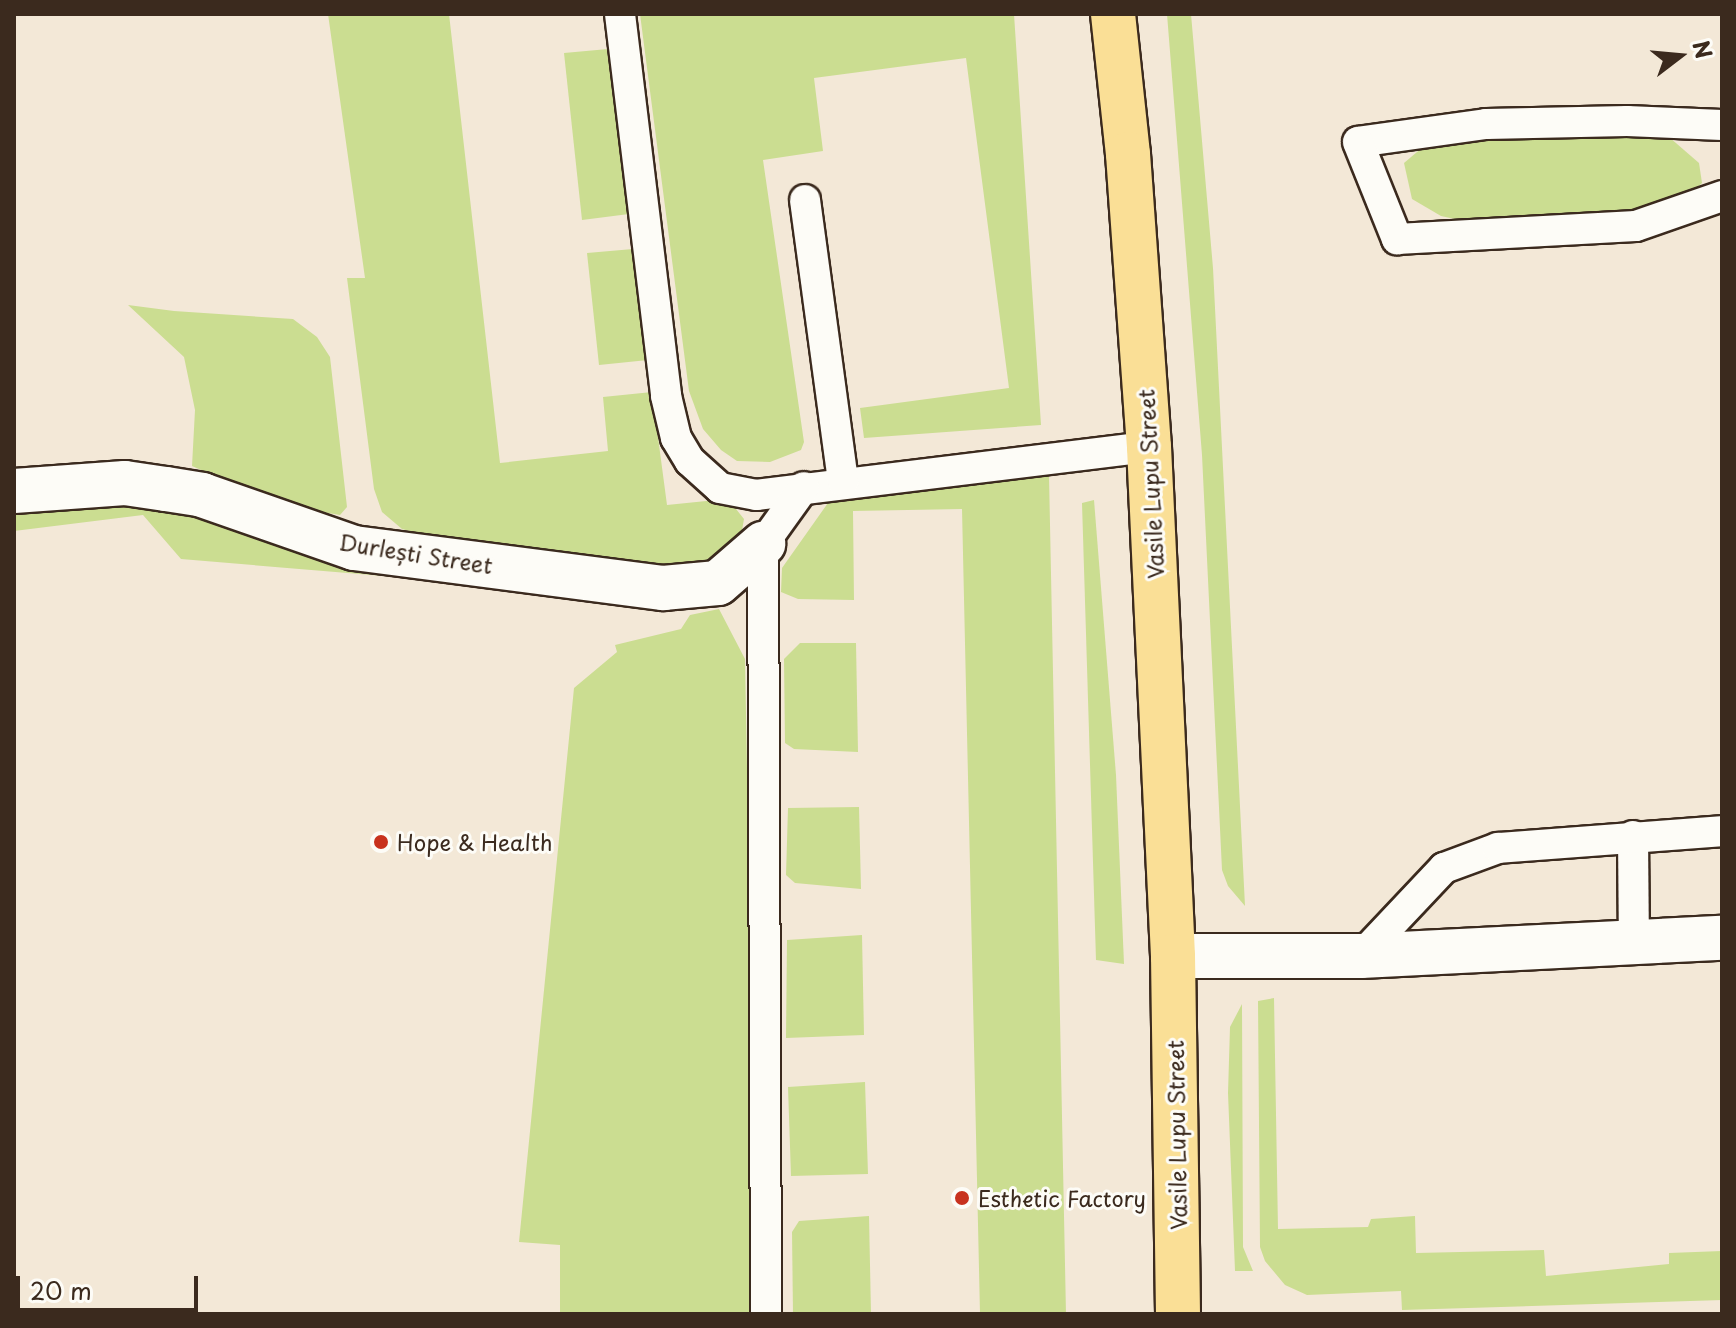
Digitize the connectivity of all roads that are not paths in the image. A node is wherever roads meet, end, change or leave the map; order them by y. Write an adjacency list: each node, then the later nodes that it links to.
1 (620, 14): 8 (lane)
2 (1113, 14): 6 (main road, Vasile Lupu Street)
3 (1722, 125): 4 (lane)
4 (1722, 196)
5 (805, 200): 7 (lane)
6 (1149, 447): 7 (lane); 15 (main road, Vasile Lupu Street)
7 (843, 482): 8 (lane)
8 (804, 487): 10 (lane)
9 (14, 491): 10 (street, Durlești Street)
10 (763, 544): 17 (lane)
11 (1722, 831): 12 (lane)
12 (1633, 836): 14 (lane); 16 (lane)
13 (1722, 938): 14 (street)
14 (1634, 942): 16 (street)
15 (1173, 956): 16 (street); 18 (main road, Vasile Lupu Street)
16 (1361, 956)
17 (766, 1314)
18 (1178, 1314)

